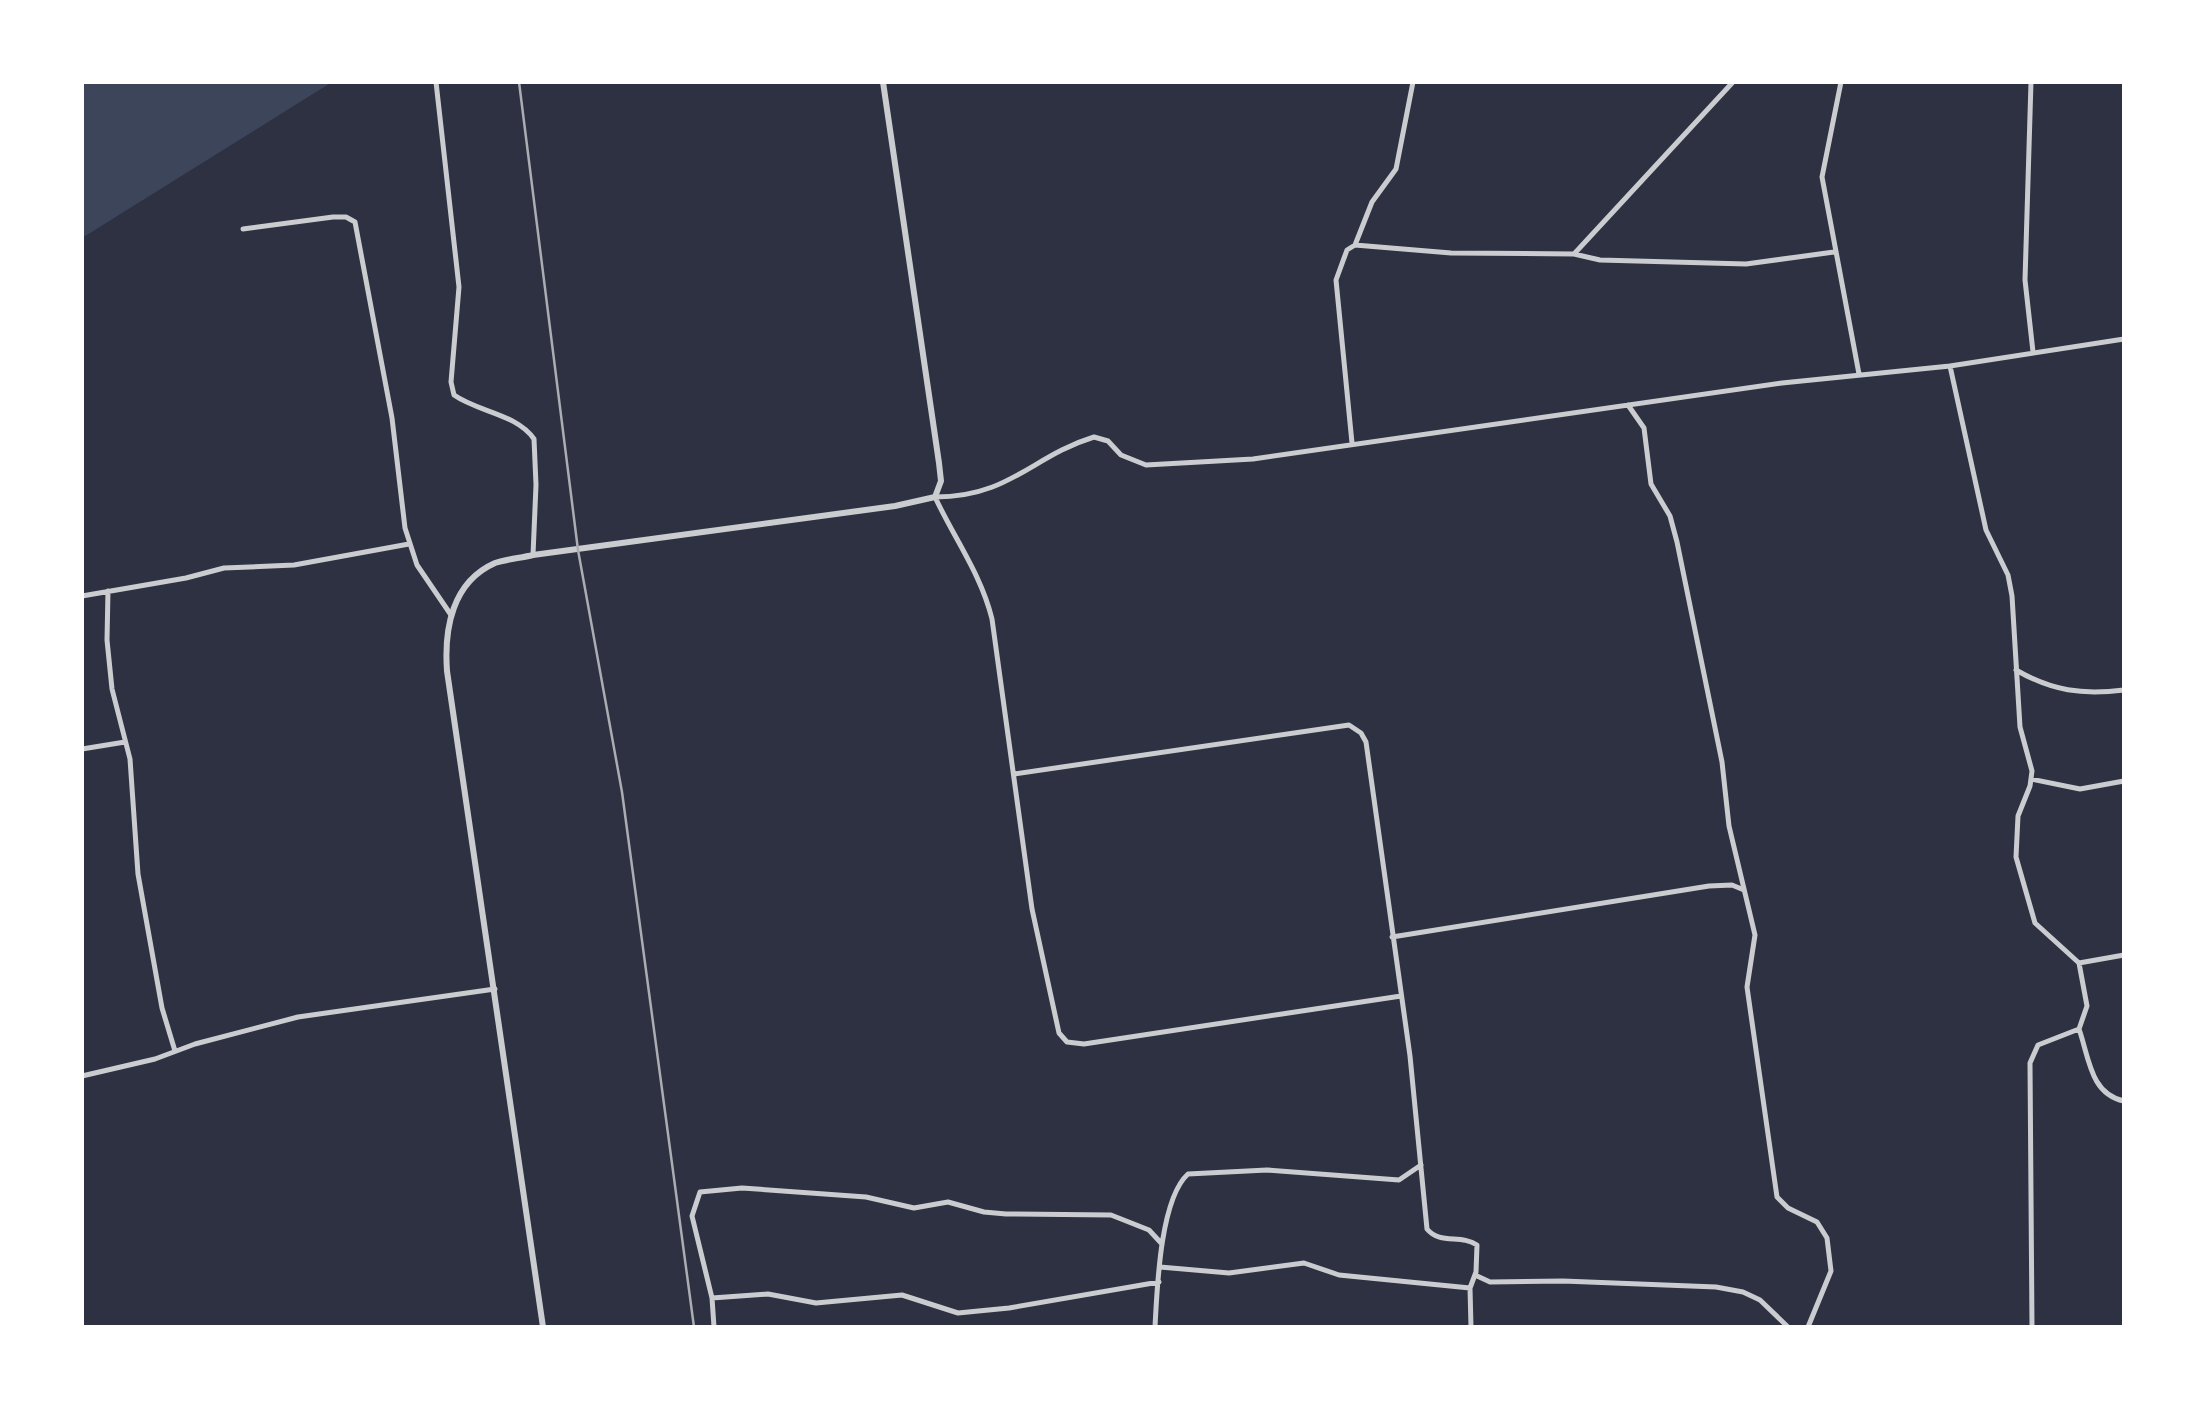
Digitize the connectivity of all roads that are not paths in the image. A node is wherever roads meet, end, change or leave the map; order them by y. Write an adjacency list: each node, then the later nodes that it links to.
1 (436, 82): 19 (street)
2 (883, 82): 17 (street)
3 (1413, 82): 8 (street)
4 (1733, 82): 10 (street)
5 (1842, 82): 9 (street)
6 (2031, 82): 12 (street)
7 (243, 229): 18 (street)
8 (1354, 245): 10 (street); 16 (street)
9 (1834, 251): 10 (street); 14 (street)
10 (1574, 254)
11 (2124, 339): 12 (street)
12 (2033, 352): 13 (street)
13 (1950, 366): 14 (street); 23 (street)
14 (1859, 374): 15 (street)
15 (1628, 405): 16 (street); 30 (street)
16 (1352, 443): 17 (street)
17 (935, 497): 19 (street); 27 (street)
18 (409, 544): 20 (street); 22 (street)
19 (533, 555): 22 (street)
20 (108, 591): 21 (street); 25 (street)
21 (82, 596)
22 (451, 615): 34 (street)
23 (2015, 670): 24 (street); 28 (street)
24 (2124, 690)
25 (125, 742): 26 (street); 37 (street)
26 (82, 750)
27 (1014, 774): 31 (street); 35 (street)
28 (2031, 779): 29 (street); 33 (street)
29 (2124, 781)
30 (1744, 890): 31 (street); 52 (street)
31 (1392, 937): 35 (street)
32 (2124, 955): 33 (street)
33 (2079, 963): 36 (street)
34 (495, 989): 37 (street); 47 (street)
35 (1401, 996): 40 (street)
36 (2079, 1029): 39 (street); 53 (street)
37 (175, 1051): 38 (street)
38 (82, 1076)
39 (2124, 1101)
40 (1421, 1165): 41 (street); 43 (street)
41 (1162, 1244): 42 (street); 46 (street)
42 (1160, 1267): 44 (street); 45 (street)
43 (1475, 1275): 45 (street); 51 (street)
44 (1159, 1282): 46 (street); 49 (street)
45 (1470, 1288): 50 (street)
46 (712, 1297): 48 (street)
47 (543, 1327)
48 (714, 1327)
49 (1155, 1327)
50 (1471, 1327)
51 (1788, 1327)
52 (1808, 1327)
53 (2032, 1327)

